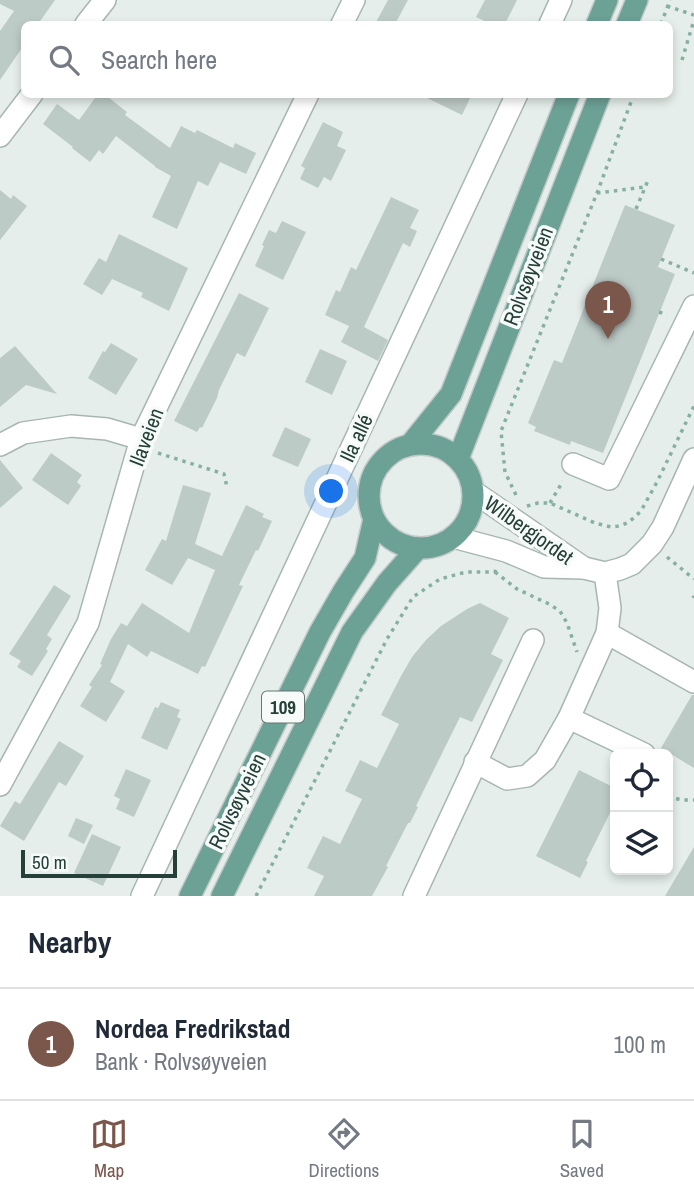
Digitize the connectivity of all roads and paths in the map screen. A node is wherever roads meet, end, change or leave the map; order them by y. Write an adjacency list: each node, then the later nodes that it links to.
1 (105, 0): 9 (street)
2 (354, 0): 10 (street)
3 (561, 0): 11 (street)
4 (607, 0): 12 (main road)
5 (637, 0): 13 (main road)
6 (670, 0): 7 (path)
7 (667, 6): 8 (path); 14 (path)
8 (694, 18): 15 (path)
9 (88, 21)
10 (344, 21)
11 (551, 21)
12 (598, 21)
13 (628, 21)
14 (662, 21)
15 (682, 60)
16 (29, 98): 21 (street)
17 (306, 98): 29 (street, Ilaveien)
18 (515, 98): 55 (street, Ila allé)
19 (567, 98): 31 (main road, Rolvsøyveien / 109)
20 (598, 98): 32 (main road, Rolvsøyveien)
21 (0, 135)
22 (649, 178): 23 (path)
23 (645, 187): 24 (path); 25 (path)
24 (597, 193)
25 (636, 209)
26 (661, 260): 27 (path)
27 (694, 273)
28 (694, 306): 34 (street)
29 (140, 443): 30 (street); 35 (path); 52 (street, Ilaveien)
30 (0, 445)
31 (410, 445): 32 (main road); 38 (main road, 109)
32 (458, 459): 36 (main road)
33 (694, 459): 40 (street, Wilbergjordet)
34 (573, 464): 37 (path)
35 (227, 487)
36 (474, 492): 39 (main road); 42 (street, Wilbergjordet)
37 (550, 503)
38 (374, 519): 41 (main road); 56 (main road, Rolvsøyveien / 109)
39 (453, 537): 41 (main road); 42 (street, Wilbergjordet)
40 (653, 544): 42 (street, Wilbergjordet); 44 (path)
41 (418, 548): 57 (main road, Rolvsøyveien / 109)
42 (594, 570): 45 (street)
43 (495, 572): 47 (path)
44 (694, 579)
45 (607, 633): 47 (street); 48 (street)
46 (533, 640): 51 (street)
47 (589, 673): 49 (street)
48 (694, 682)
49 (569, 718): 50 (street); 51 (street)
50 (634, 749)
51 (475, 762): 58 (street)
52 (0, 785)
53 (673, 798): 54 (path)
54 (694, 800)
55 (142, 896)
56 (190, 896)
57 (222, 896)
58 (414, 896)

